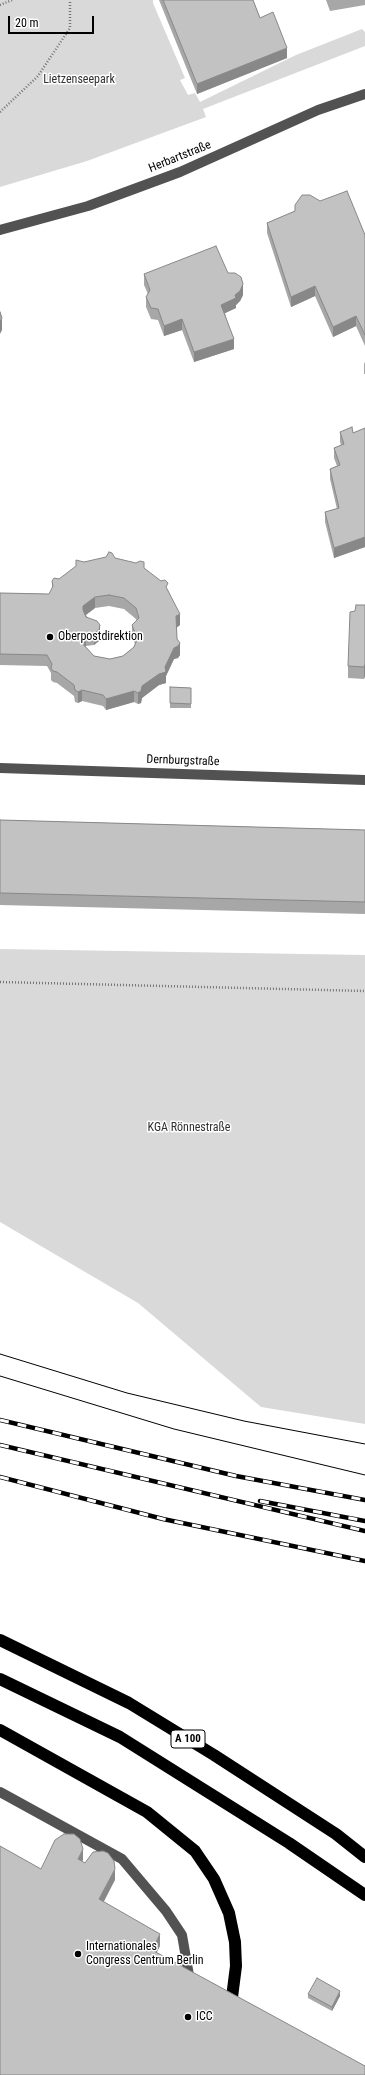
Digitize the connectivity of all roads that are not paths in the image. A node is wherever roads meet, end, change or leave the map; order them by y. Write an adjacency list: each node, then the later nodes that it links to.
1 (365, 94): 2 (street, Herbartstraße)
2 (0, 230)
3 (0, 768): 4 (street, Dernburgstraße)
4 (365, 780)
5 (0, 1640): 9 (highway, A 100)
6 (0, 1679): 10 (highway, A 100)
7 (0, 1730): 12 (highway)
8 (0, 1792): 11 (street)
9 (365, 1857)
10 (365, 1895)
11 (190, 1981)
12 (231, 2005)

